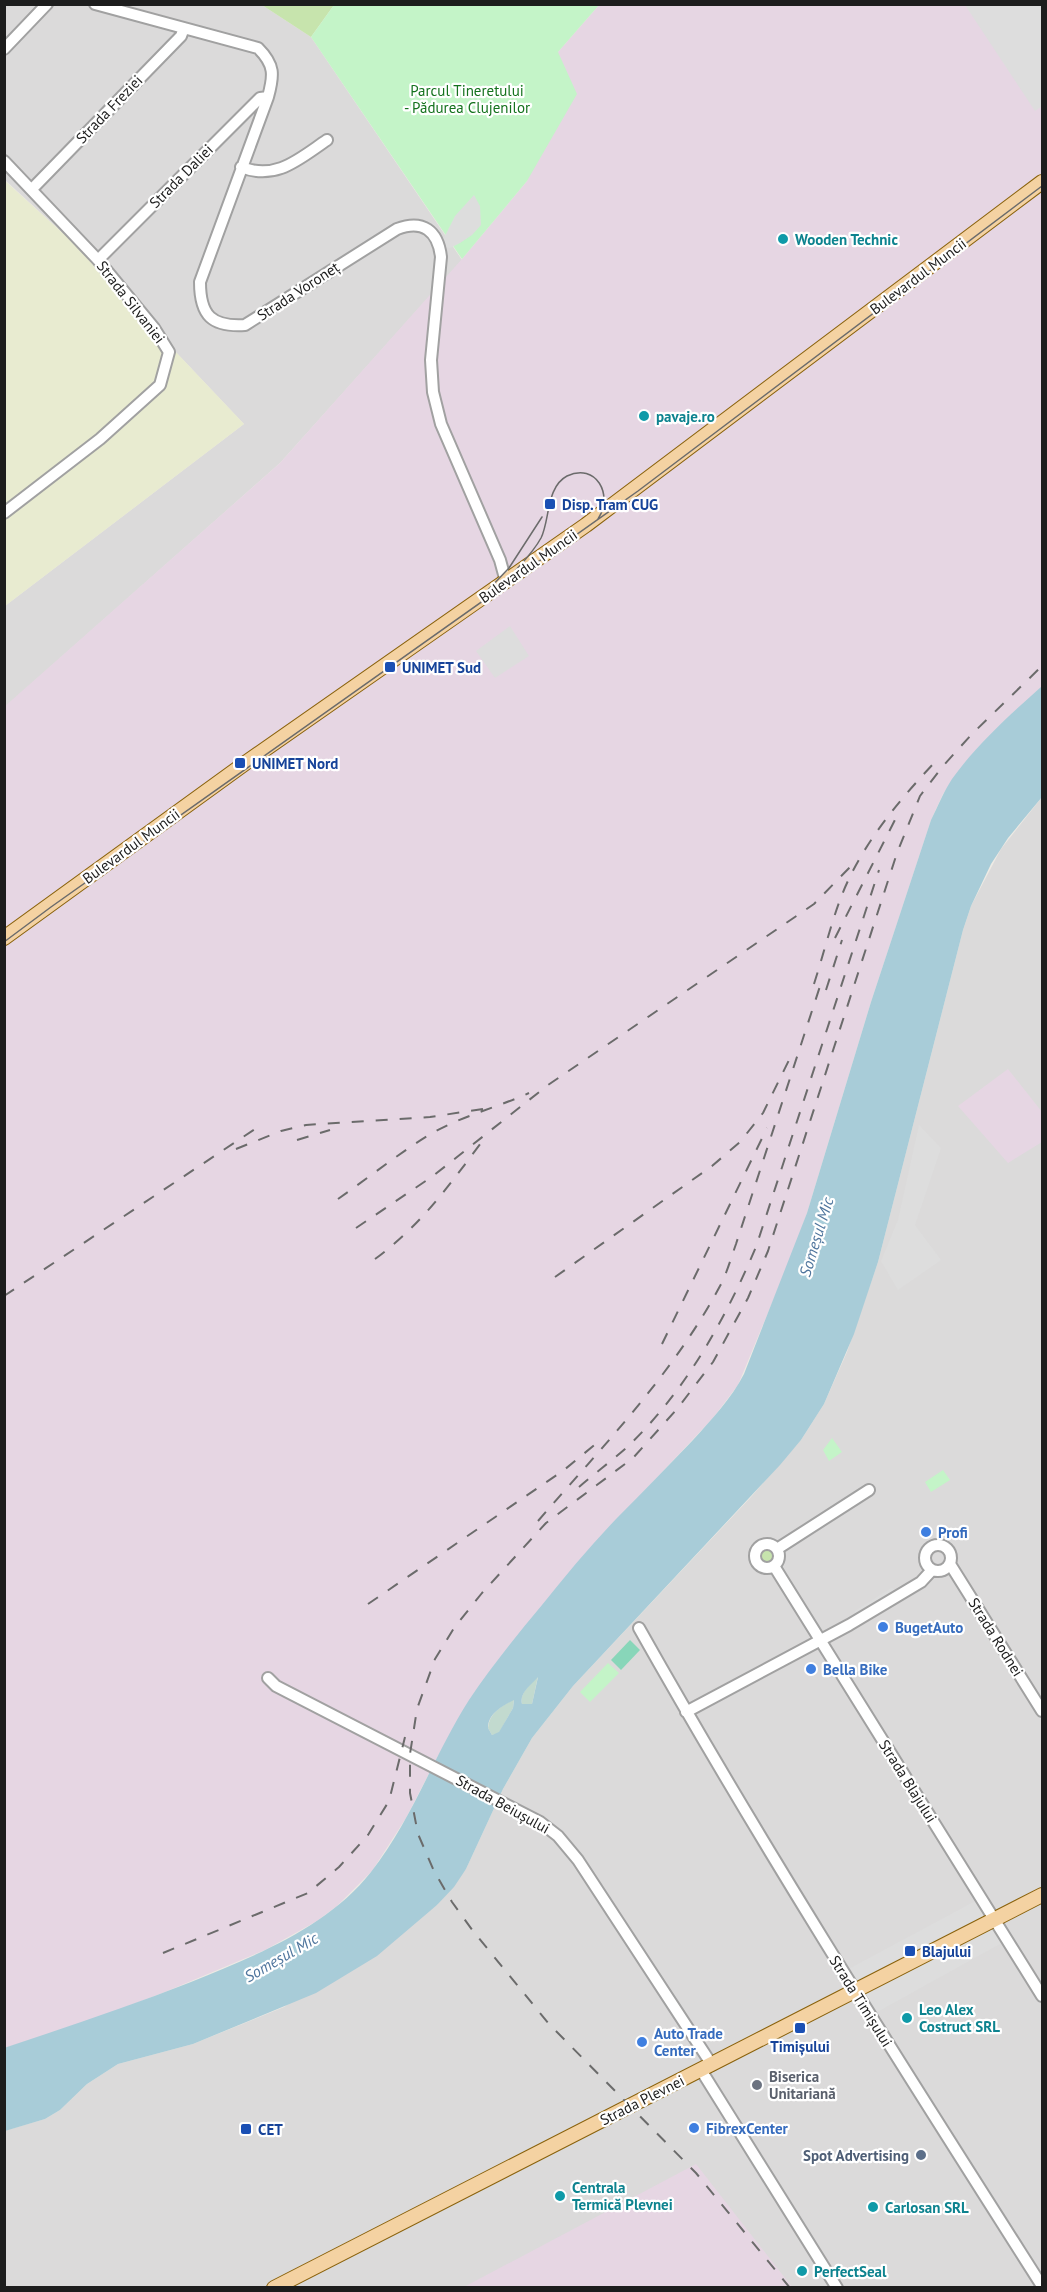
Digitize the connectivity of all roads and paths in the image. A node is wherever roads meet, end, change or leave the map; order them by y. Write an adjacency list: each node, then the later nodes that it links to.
1 (47, 4): 4 (street)
2 (95, 4): 3 (street, Strada Voroneț)
3 (184, 28): 5 (street, Strada Voroneț); 10 (street, Strada Freziei)
4 (4, 49)
5 (268, 97): 8 (street, Strada Voroneț); 11 (street, Strada Daliei)
6 (327, 140): 8 (street)
7 (4, 161): 10 (street, Strada Silvaniei)
8 (241, 167): 13 (street, Strada Voroneț)
9 (1042, 182): 13 (main road, Bulevardul Muncii)
10 (32, 189): 11 (street, Strada Silvaniei)
11 (98, 260): 12 (street, Strada Silvaniei)
12 (4, 513)
13 (506, 582): 14 (main road, Bulevardul Muncii)
14 (4, 938)
15 (869, 1490): 16 (street, Strada Blajului)
16 (777, 1549): 18 (street); 18 (street, Strada Blajului)
17 (950, 1564): 19 (street); 19 (street); 23 (street, Strada Rodnei)
18 (774, 1566): 21 (street, Strada Blajului)
19 (932, 1570): 21 (street)
20 (639, 1628): 24 (street, Strada Timișului)
21 (821, 1641): 24 (street); 26 (street, Strada Blajului)
22 (268, 1678): 29 (street, Strada Beiușului)
23 (1042, 1711)
24 (686, 1712): 27 (street, Strada Timișului)
25 (1042, 1895): 26 (main road, Strada Plevnei)
26 (994, 1919): 27 (main road, Strada Plevnei); 28 (street, Strada Blajului)
27 (854, 1991): 29 (main road, Strada Plevnei); 30 (street, Strada Timișului)
28 (1042, 1996)
29 (706, 2068): 31 (main road, Strada Plevnei); 32 (street, Strada Beiușului)
30 (1042, 2286)
31 (274, 2288)
32 (837, 2288)

